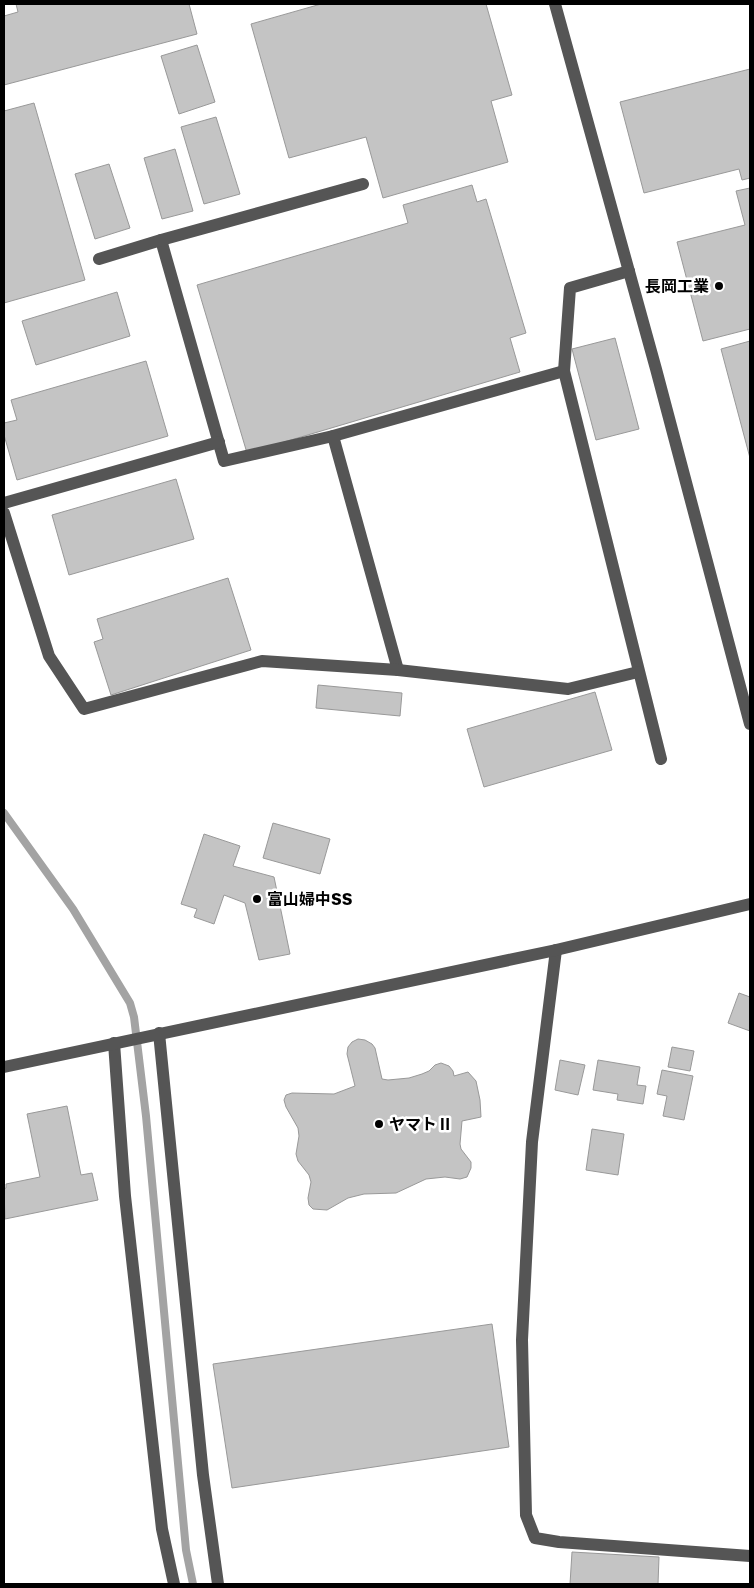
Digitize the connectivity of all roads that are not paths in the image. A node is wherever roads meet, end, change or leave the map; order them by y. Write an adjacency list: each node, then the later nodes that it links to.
1 (555, 4): 5 (street)
2 (363, 184): 3 (street)
3 (161, 240): 4 (street); 8 (street)
4 (99, 260)
5 (629, 271): 6 (street); 13 (street)
6 (564, 371): 7 (street); 12 (street)
7 (333, 436): 8 (street); 11 (street)
8 (219, 442): 9 (street)
9 (4, 503)
10 (4, 513): 11 (street)
11 (398, 670): 12 (street)
12 (638, 672): 14 (street)
13 (750, 724)
14 (660, 759)
15 (750, 904): 16 (street)
16 (556, 950): 17 (street); 20 (street)
17 (159, 1033): 18 (street); 22 (street)
18 (114, 1043): 19 (street); 21 (street)
19 (4, 1067)
20 (750, 1556)
21 (174, 1584)
22 (218, 1584)

